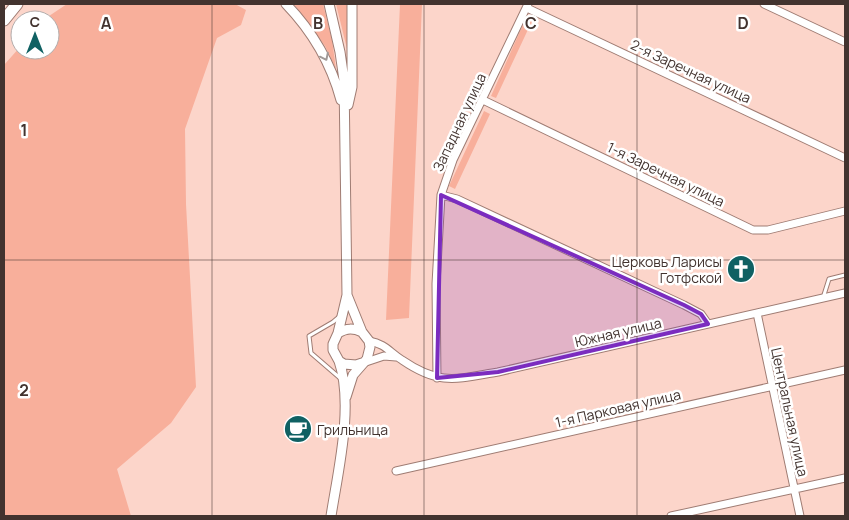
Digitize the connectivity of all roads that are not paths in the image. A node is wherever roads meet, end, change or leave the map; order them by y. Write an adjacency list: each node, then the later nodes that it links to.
1 (17, 4): 7 (highway)
2 (286, 4): 10 (street, one-way to 10)
3 (329, 4): 10 (street)
4 (352, 4): 10 (street)
5 (764, 4): 8 (street)
6 (528, 6): 9 (street, Западная улица); 11 (street, 2-я Заречная улица)
7 (4, 20)
8 (845, 42)
9 (483, 100): 12 (street, Западная улица); 13 (street, 1-я Заречная улица)
10 (346, 115): 16 (street)
11 (845, 158)
12 (441, 195): 20 (street); 28 (street, Западная улица)
13 (845, 211)
14 (845, 275): 17 (lane)
15 (845, 293): 17 (street, Южная улица)
16 (347, 295): 18 (street); 21 (street)
17 (823, 298): 19 (street, Южная улица)
18 (343, 313): 22 (street); 29 (lane)
19 (757, 313): 20 (street, Южная улица); 30 (street, Центральная улица)
20 (708, 324): 28 (street, Южная улица)
21 (362, 332): 22 (street); 23 (street)
22 (338, 333): 25 (street)
23 (369, 341): 24 (street, Южная улица); 26 (street)
24 (398, 358): 26 (street); 28 (street, Южная улица)
25 (339, 361): 26 (street); 29 (street)
26 (362, 363): 31 (street)
27 (845, 370): 30 (street, 1-я Парковая улица)
28 (437, 378)
29 (343, 380): 31 (street)
30 (772, 386): 32 (street, 1-я Парковая улица); 34 (street, Центральная улица)
31 (344, 401): 35 (street)
32 (396, 471)
33 (845, 478): 34 (street)
34 (794, 489): 36 (street); 37 (street, Центральная улица)
35 (331, 516)
36 (671, 516)
37 (800, 516)

